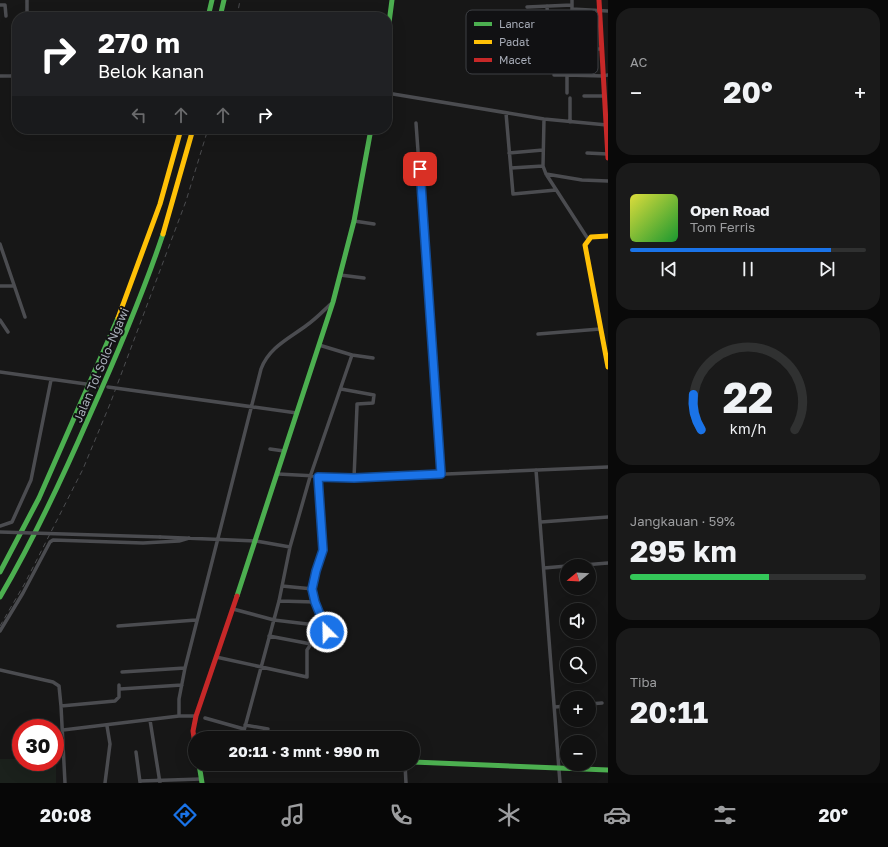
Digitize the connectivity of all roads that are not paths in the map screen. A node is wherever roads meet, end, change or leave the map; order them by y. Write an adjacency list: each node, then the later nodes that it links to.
1 (27, 0): 14 (street)
2 (212, 0): 15 (main road)
3 (224, 0): 16 (main road)
4 (392, 0): 17 (main road)
5 (572, 0): 10 (street)
6 (599, 0): 18 (main road)
7 (0, 5): 19 (street)
8 (527, 6): 9 (street)
9 (548, 6): 10 (street); 11 (street)
10 (572, 7): 12 (street)
11 (548, 10)
12 (589, 10)
13 (608, 11): 18 (street)
14 (27, 12)
15 (209, 12)
16 (221, 12)
17 (390, 12)
18 (600, 12): 21 (main road)
19 (6, 16)
20 (598, 49): 21 (street)
21 (602, 49): 23 (main road)
22 (554, 75): 26 (street)
23 (605, 75): 26 (street); 30 (main road)
24 (0, 76): 25 (street)
25 (12, 76)
26 (567, 76): 27 (street)
27 (567, 93)
28 (392, 94): 32 (street)
29 (584, 96): 30 (street)
30 (605, 96): 36 (main road)
31 (570, 98): 34 (street)
32 (506, 113): 33 (street); 41 (street)
33 (544, 119): 34 (street); 40 (street)
34 (570, 122): 36 (street)
35 (416, 123): 82 (street)
36 (607, 125): 43 (main road)
37 (180, 134): 98 (main road, Jalan Tol Solo–Ngawi)
38 (192, 134): 101 (main road, Jalan Tol Solo–Ngawi)
39 (370, 134): 50 (main road)
40 (543, 150): 41 (street); 45 (street)
41 (509, 153): 46 (street)
42 (587, 153): 43 (street)
43 (608, 154): 44 (main road)
44 (608, 158)
45 (543, 166): 46 (street); 47 (street)
46 (511, 168): 49 (street)
47 (546, 174): 48 (street); 49 (street)
48 (608, 180)
49 (556, 190): 53 (street)
50 (354, 221): 51 (street); 55 (main road)
51 (374, 224)
52 (608, 236): 53 (main road)
53 (588, 239): 62 (main road)
54 (0, 244): 58 (street)
55 (340, 275): 56 (street); 59 (main road)
56 (364, 278)
57 (0, 286): 58 (street)
58 (14, 286): 60 (street)
59 (333, 302): 66 (main road); 75 (street)
60 (26, 317)
61 (0, 320): 63 (street)
62 (600, 329): 64 (street); 65 (main road)
63 (8, 332)
64 (538, 334)
65 (605, 338): 69 (main road)
66 (319, 345): 67 (street); 76 (main road)
67 (352, 355): 68 (street); 74 (street)
68 (373, 358)
69 (608, 367)
70 (0, 372): 71 (street)
71 (52, 380): 72 (street); 88 (street)
72 (86, 384)
73 (108, 388): 75 (street)
74 (341, 389): 83 (street); 85 (street)
75 (251, 407): 76 (street); 91 (street)
76 (297, 413): 78 (main road)
77 (270, 449): 78 (street)
78 (284, 451): 81 (main road)
79 (608, 467): 80 (street)
80 (536, 470): 82 (street); 87 (street)
81 (278, 474): 83 (street); 92 (main road)
82 (441, 474): 85 (street)
83 (310, 477): 84 (street); 93 (street)
84 (318, 477): 85 (street); 100 (street)
85 (354, 478)
86 (608, 517): 87 (street)
87 (541, 522): 97 (street)
88 (0, 526)
89 (0, 532): 90 (street, bridge)
90 (188, 538): 91 (street); 109 (street)
91 (218, 539): 92 (street); 105 (street)
92 (256, 541): 93 (street); 104 (main road)
93 (290, 547): 99 (street)
94 (608, 563): 95 (street)
95 (596, 564)
96 (560, 567): 97 (street)
97 (544, 568): 121 (street)
98 (0, 572)
99 (282, 586): 100 (street); 102 (street)
100 (312, 589): 103 (street)
101 (0, 597)
102 (279, 601): 103 (street); 106 (street)
103 (315, 602): 108 (street)
104 (232, 609): 106 (street); 112 (main road)
105 (196, 620): 107 (street); 114 (street)
106 (274, 620): 108 (street); 110 (street)
107 (118, 626)
108 (324, 626): 111 (street)
109 (0, 631)
110 (269, 636): 111 (street); 113 (street)
111 (310, 644): 113 (street)
112 (216, 657): 113 (street); 124 (main road)
113 (261, 667): 129 (street)
114 (185, 668): 116 (street); 117 (street)
115 (0, 670): 120 (street)
116 (122, 672)
117 (182, 685): 120 (street); 123 (street)
118 (596, 703): 119 (street)
119 (602, 703)
120 (61, 706): 126 (street)
121 (555, 707): 122 (street); 137 (street)
122 (560, 707)
123 (179, 716): 124 (street); 127 (street)
124 (196, 716): 132 (main road)
125 (206, 718): 129 (street)
126 (62, 719)
127 (150, 720): 128 (street); 143 (street)
128 (107, 726): 131 (street); 145 (street)
129 (245, 727): 130 (street); 133 (street)
130 (268, 729)
131 (64, 730)
132 (193, 731)
133 (244, 731)
134 (136, 752): 142 (street)
135 (64, 756): 144 (street)
136 (420, 762): 137 (main road)
137 (559, 769): 138 (main road); 147 (street)
138 (608, 770)
139 (200, 771): 141 (main road)
140 (405, 771): 146 (street)
141 (202, 781): 143 (street)
142 (140, 782): 143 (street)
143 (160, 782)
144 (65, 783)
145 (104, 783)
146 (406, 783)
147 (560, 783)

